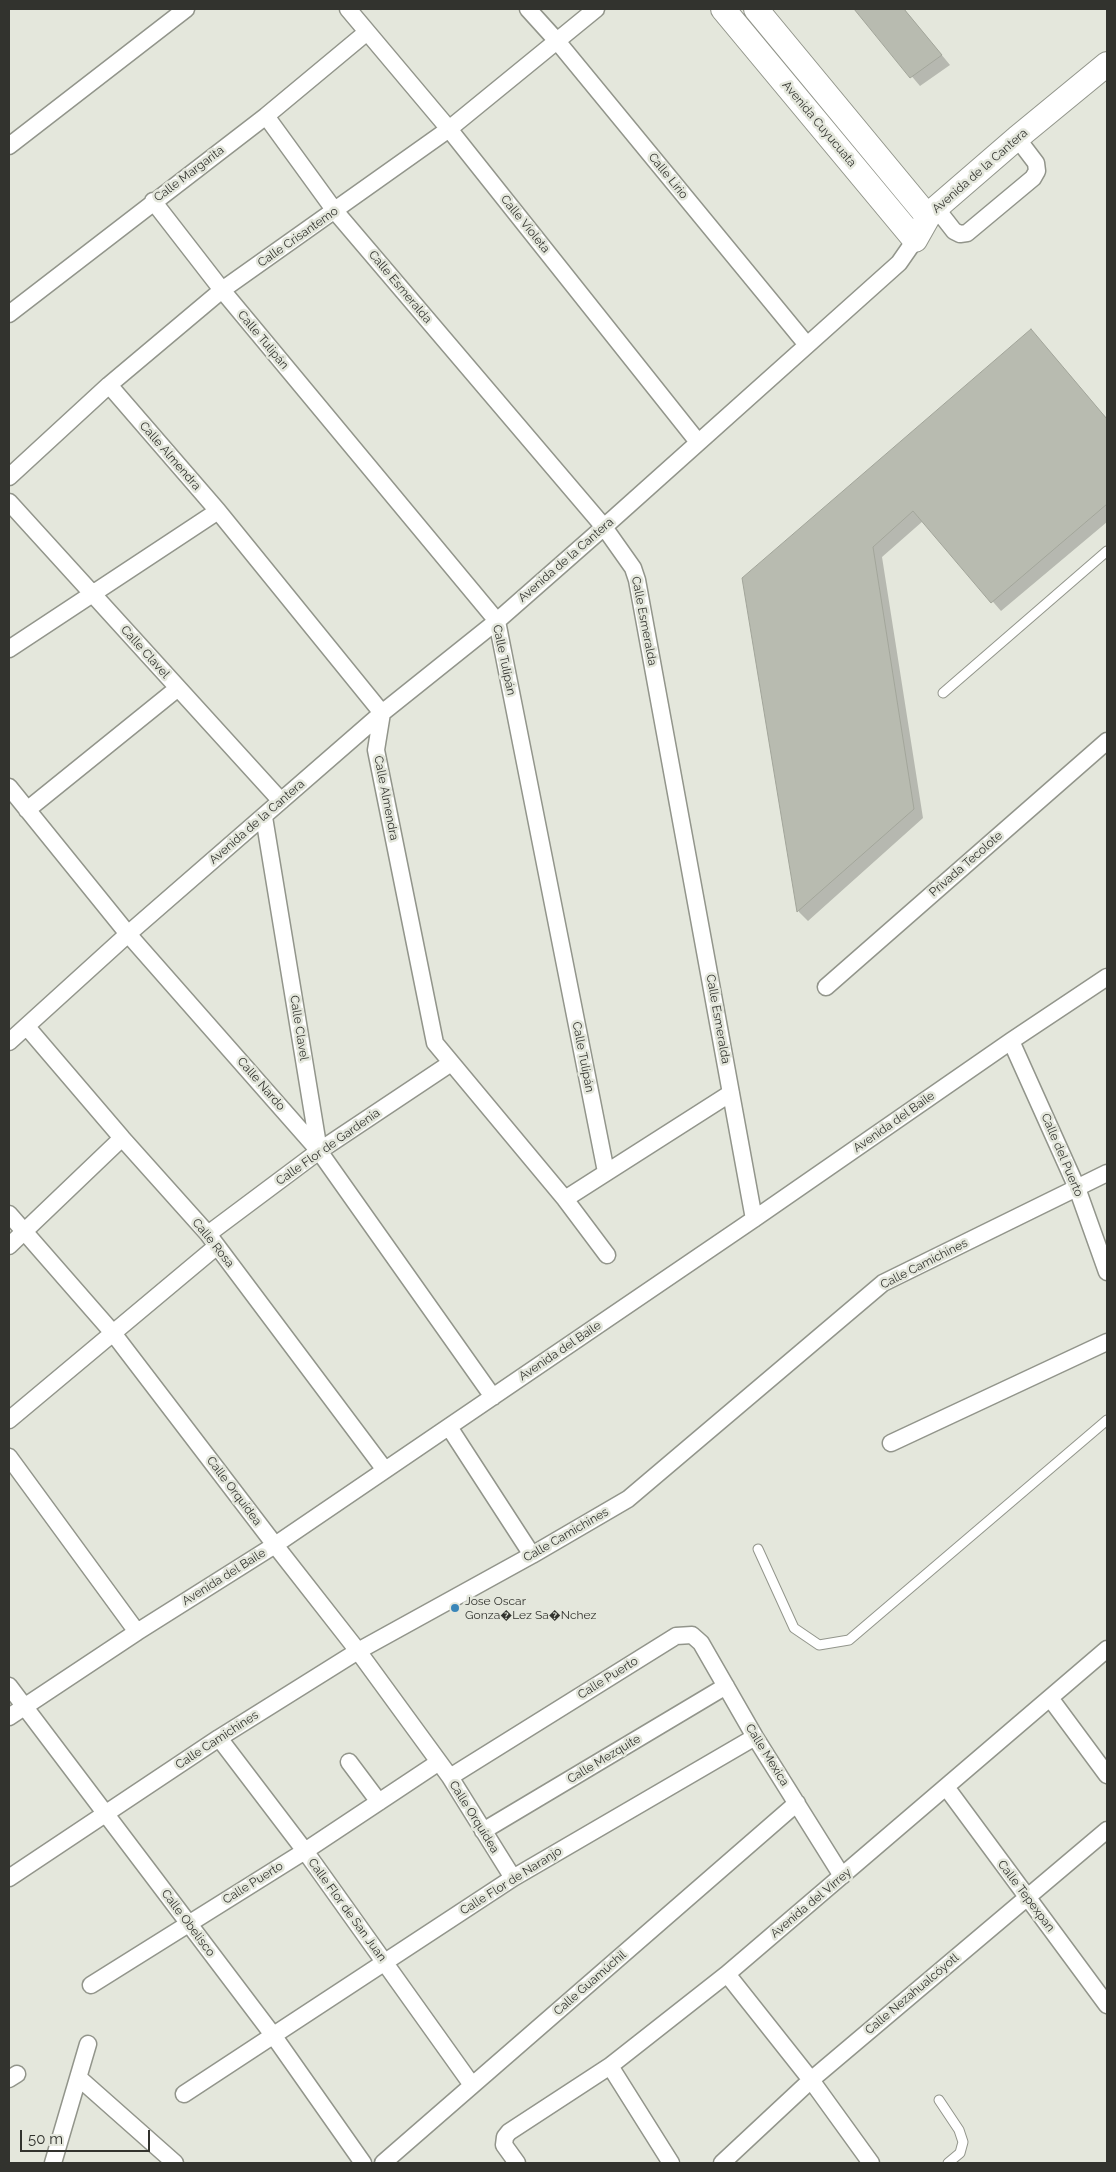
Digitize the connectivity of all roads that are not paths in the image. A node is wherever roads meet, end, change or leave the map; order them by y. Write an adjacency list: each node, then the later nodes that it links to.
1 (186, 9): 13 (street)
2 (348, 9): 7 (street, Calle Violeta)
3 (528, 9): 8 (street, Calle Lirio)
4 (596, 9): 8 (street, Calle Crisantemo)
5 (723, 9): 17 (street, Avenida Cuyucuata)
6 (756, 9): 16 (street, Avenida Cuyucuata)
7 (367, 32): 10 (street, Calle Margarita); 11 (street, Calle Violeta)
8 (557, 41): 11 (street, Calle Crisantemo); 20 (street, Calle Lirio)
9 (1107, 64): 12 (street, Avenida de la Cantera)
10 (266, 116): 14 (street, Calle Margarita); 15 (street, Calle Esmeralda)
11 (449, 129): 15 (street, Calle Crisantemo); 22 (street, Calle Violeta)
12 (1016, 138): 16 (street, Avenida de la Cantera); 16 (street)
13 (9, 146)
14 (153, 201): 18 (street, Calle Tulipán); 19 (street, Calle Margarita)
15 (336, 212): 18 (street, Calle Crisantemo); 26 (street, Calle Esmeralda)
16 (932, 212): 17 (street, Avenida de la Cantera)
17 (915, 240): 20 (street, Avenida de la Cantera)
18 (222, 290): 21 (street, Calle Crisantemo); 29 (street, Calle Tulipán)
19 (9, 314)
20 (807, 345): 22 (street, Avenida de la Cantera)
21 (109, 385): 23 (street, Calle Crisantemo); 25 (street, Calle Almendra)
22 (698, 442): 26 (street, Avenida de la Cantera)
23 (9, 477)
24 (9, 502): 28 (street, Calle Clavel)
25 (218, 511): 28 (street); 33 (street, Calle Almendra)
26 (604, 527): 29 (street, Avenida de la Cantera); 46 (street, Calle Esmeralda)
27 (1107, 551): 32 (lane)
28 (92, 594): 30 (street); 31 (street, Calle Clavel)
29 (497, 621): 33 (street, Avenida de la Cantera); 49 (street, Calle Tulipán)
30 (9, 649)
31 (178, 688): 36 (street, Calle Clavel); 37 (street)
32 (943, 693)
33 (382, 713): 36 (street, Avenida de la Cantera); 45 (street, Calle Almendra)
34 (1107, 741): 41 (street, Privada Tecolote)
35 (9, 787): 37 (street, Calle Nardo)
36 (282, 801): 38 (street, Avenida de la Cantera)
37 (28, 810): 39 (street, Calle Nardo)
38 (264, 817): 39 (street, Avenida de la Cantera); 48 (street, Calle Clavel)
39 (128, 934): 42 (street, Avenida de la Cantera); 48 (street, Calle Nardo)
40 (1107, 978): 43 (street, Avenida del Baile)
41 (826, 988)
42 (27, 1026): 44 (street, Avenida de la Cantera); 47 (street, Calle Rosa)
43 (1011, 1041): 51 (street, Calle del Puerto); 54 (street, Avenida del Baile)
44 (9, 1042)
45 (451, 1063): 48 (street, Calle Flor de Gardenia); 52 (street, Calle Almendra)
46 (731, 1093): 49 (street); 54 (street, Calle Esmeralda)
47 (122, 1138): 55 (street); 56 (street, Calle Rosa)
48 (319, 1151): 56 (street, Calle Flor de Gardenia); 62 (street, Calle Nardo)
49 (606, 1172): 52 (street)
50 (1107, 1174): 51 (street, Calle Camichines)
51 (1077, 1188): 59 (street, Calle del Puerto); 71 (street, Calle Camichines)
52 (565, 1199): 58 (street, Calle Almendra)
53 (9, 1214): 55 (street, Calle Orquídea)
54 (754, 1219): 62 (street, Avenida del Baile)
55 (25, 1232): 57 (street); 60 (street, Calle Orquídea)
56 (212, 1240): 60 (street, Calle Flor de Gardenia); 68 (street, Calle Rosa)
57 (9, 1246)
58 (607, 1255)
59 (1107, 1272)
60 (113, 1333): 63 (street, Calle Flor de Gardenia); 69 (street, Calle Orquídea)
61 (1107, 1342): 66 (street)
62 (493, 1396): 65 (street, Avenida del Baile)
63 (9, 1420)
64 (1107, 1420): 70 (lane)
65 (449, 1427): 68 (street, Avenida del Baile); 71 (street)
66 (891, 1443)
67 (9, 1457): 72 (street)
68 (385, 1470): 69 (street, Avenida del Baile)
69 (275, 1545): 72 (street, Avenida del Baile); 75 (street, Calle Orquídea)
70 (758, 1549)
71 (532, 1555): 75 (street, Calle Camichines)
72 (137, 1632): 79 (street, Avenida del Baile)
73 (692, 1635): 77 (street, Calle Mexica); 86 (street, Calle Puerto)
74 (1107, 1649): 78 (street, Avenida del Virrey)
75 (358, 1651): 82 (street, Calle Camichines); 84 (street, Calle Orquídea)
76 (9, 1686): 79 (street, Calle Obelisco)
77 (726, 1686): 81 (street, Calle Mexica); 92 (street, Calle Mezquite)
78 (1050, 1698): 85 (street); 87 (street, Avenida del Virrey)
79 (24, 1706): 80 (street, Avenida del Baile); 90 (street, Calle Obelisco)
80 (9, 1717)
81 (755, 1737): 89 (street, Calle Mexica); 96 (street, Calle Flor de Naranjo)
82 (219, 1738): 90 (street, Calle Camichines); 93 (street, Calle Flor de San Juan)
83 (349, 1762): 88 (street)
84 (440, 1762): 86 (street, Calle Orquídea); 88 (street, Calle Puerto)
85 (1107, 1775)
86 (450, 1777): 92 (street, Calle Orquídea)
87 (946, 1787): 94 (street, Avenida del Virrey); 97 (street, Calle Tepexpan)
88 (379, 1802): 93 (street, Calle Puerto)
89 (797, 1803): 94 (street, Calle Mexica); 108 (street, Calle Guamúchil)
90 (106, 1812): 95 (street, Calle Camichines); 98 (street, Calle Obelisco)
91 (1107, 1830): 97 (street, Calle Nezahualcóyotl)
92 (483, 1831): 96 (street, Calle Orquídea)
93 (304, 1851): 98 (street, Calle Puerto); 99 (street, Calle Flor de San Juan)
94 (842, 1876): 100 (street, Avenida del Virrey)
95 (9, 1878)
96 (513, 1878): 99 (street, Calle Flor de Naranjo)
97 (1028, 1897): 102 (street, Calle Tepexpan); 107 (street, Calle Nezahualcóyotl)
98 (188, 1923): 101 (street, Calle Puerto); 103 (street, Calle Obelisco)
99 (384, 1962): 103 (street, Calle Flor de Naranjo); 108 (street, Calle Flor de San Juan)
100 (727, 1974): 105 (street, Avenida del Virrey); 107 (street)
101 (91, 1985)
102 (1107, 2005)
103 (273, 2035): 109 (street, Calle Flor de Naranjo); 113 (street, Calle Obelisco)
104 (88, 2044): 106 (street)
105 (610, 2066): 115 (street, Avenida del Virrey); 116 (street)
106 (79, 2078): 111 (street); 112 (street)
107 (811, 2080): 117 (street, Calle Nezahualcóyotl); 118 (street)
108 (472, 2084): 114 (street, Calle Guamúchil)
109 (184, 2094)
110 (939, 2100): 119 (lane)
111 (53, 2163)
112 (175, 2163)
113 (363, 2163)
114 (383, 2163)
115 (517, 2163)
116 (671, 2163)
117 (722, 2163)
118 (871, 2163)
119 (948, 2163)

